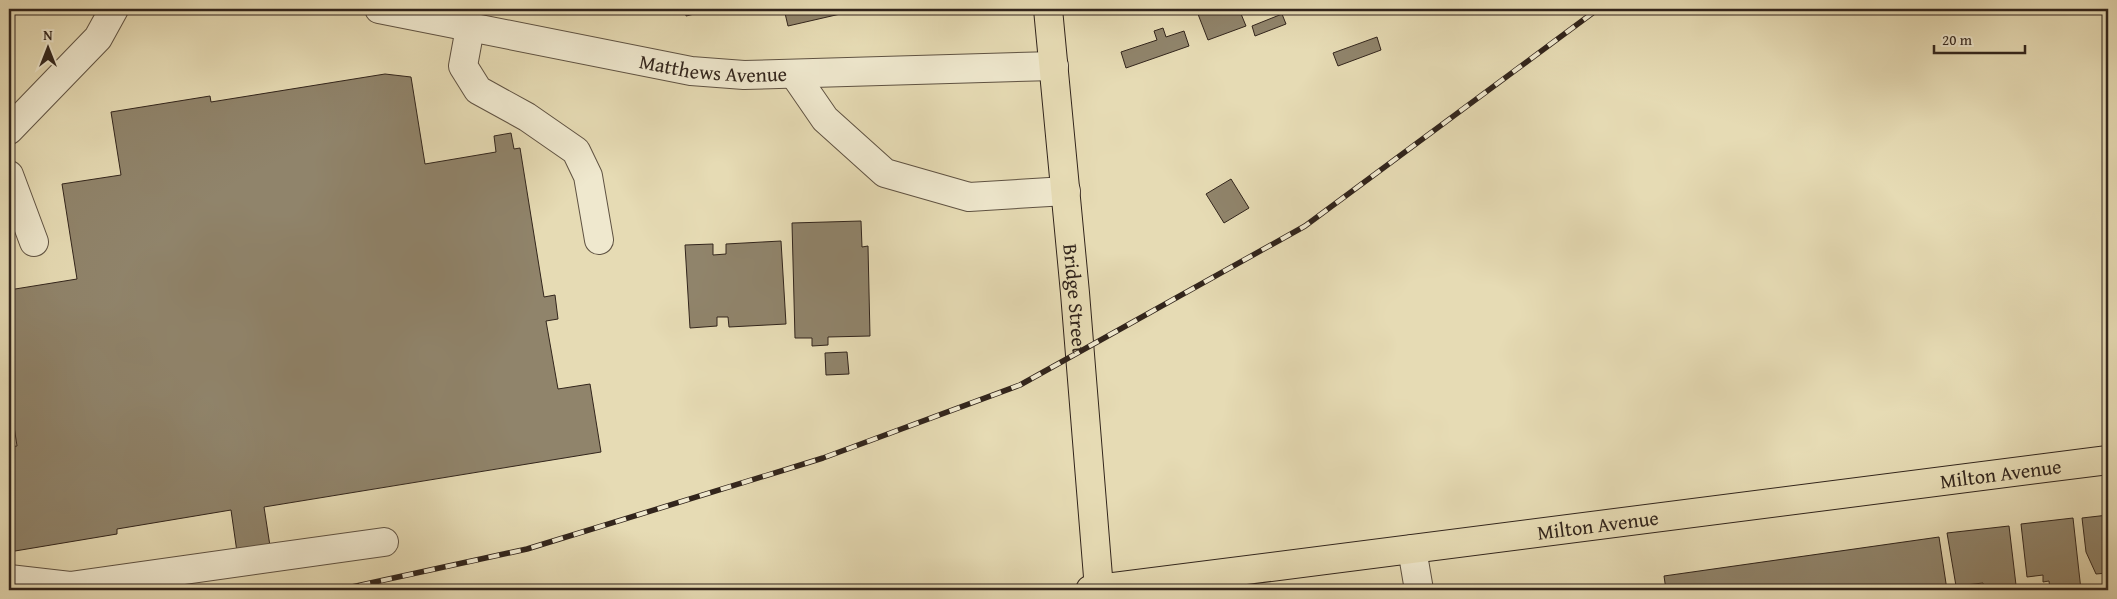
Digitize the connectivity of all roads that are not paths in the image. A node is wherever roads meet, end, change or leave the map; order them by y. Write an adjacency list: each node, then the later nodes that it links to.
1 (114, 9): 7 (street)
2 (378, 9): 4 (street, Matthews Avenue)
3 (1048, 9): 5 (main road, Bridge Street)
4 (470, 28): 6 (street, Matthews Avenue); 10 (street)
5 (1054, 66): 6 (street, Matthews Avenue); 9 (main road, Bridge Street)
6 (794, 74): 9 (street)
7 (9, 130)
8 (9, 175): 11 (street)
9 (1066, 191): 16 (main road, Bridge Street)
10 (599, 240)
11 (34, 242)
12 (2108, 460): 14 (main road, Milton Avenue)
13 (384, 542): 15 (street)
14 (1412, 549): 16 (main road, Milton Avenue); 17 (street)
15 (9, 579)
16 (1094, 590)
17 (1419, 590)

